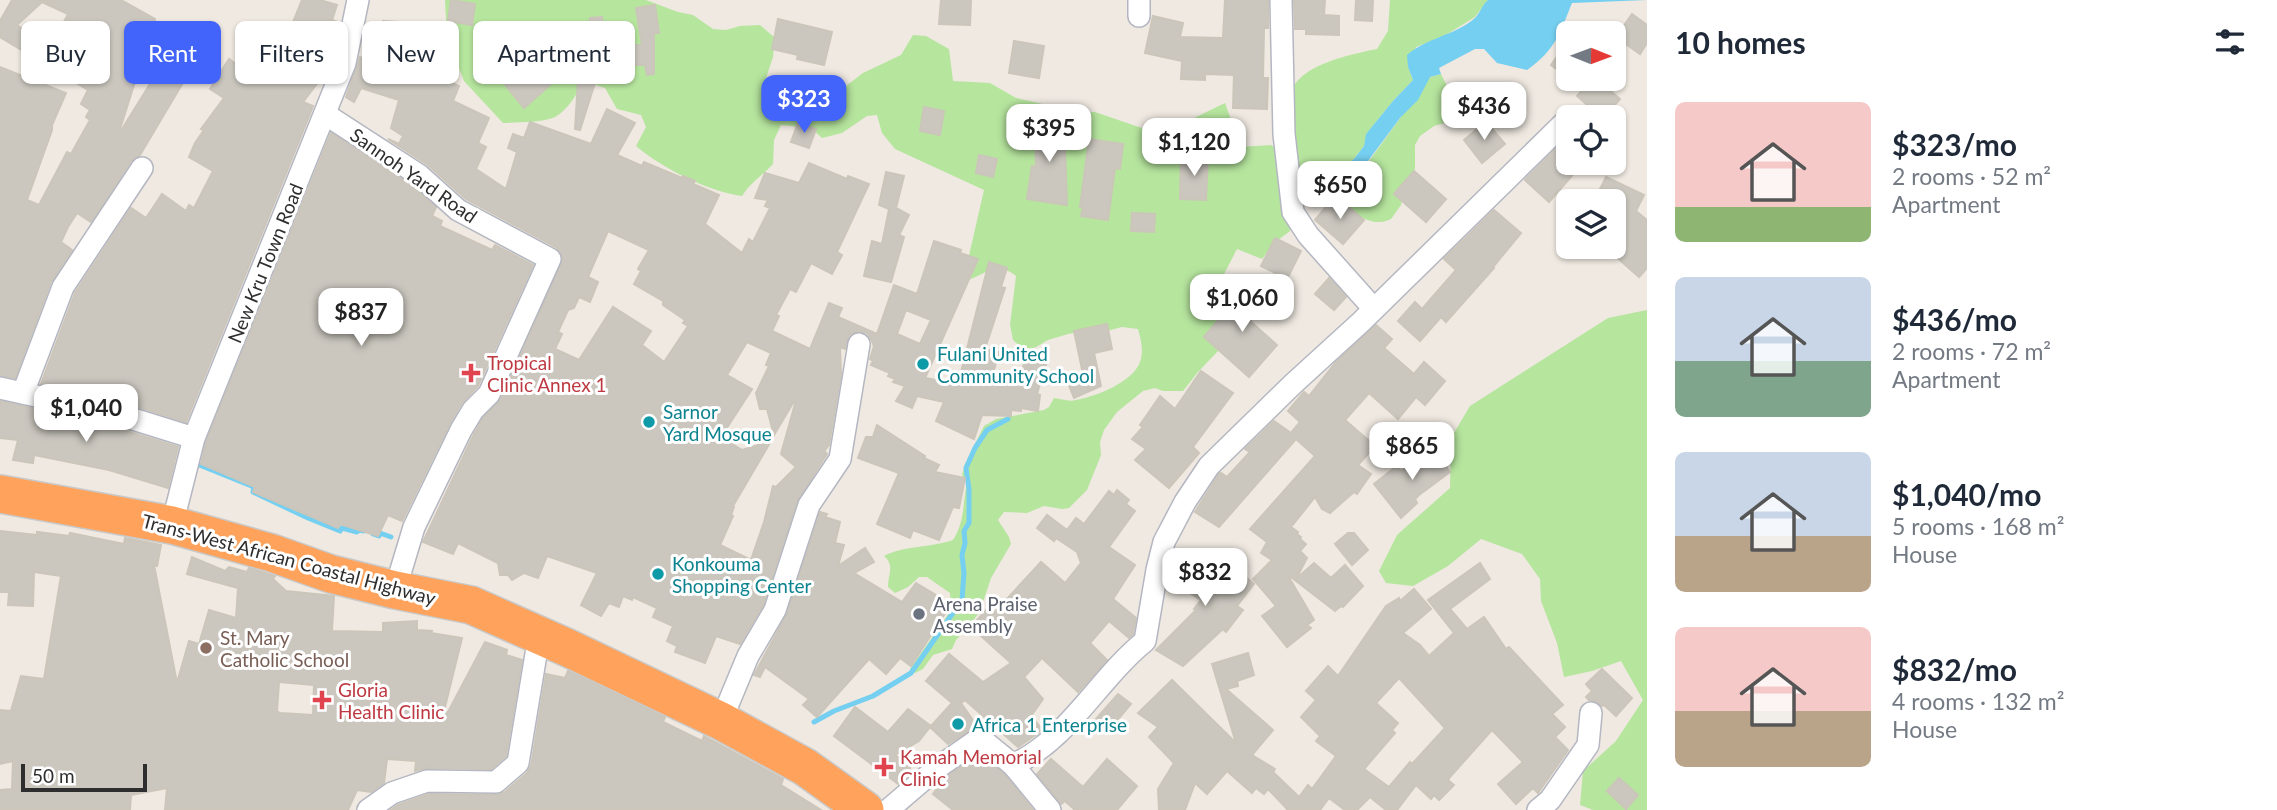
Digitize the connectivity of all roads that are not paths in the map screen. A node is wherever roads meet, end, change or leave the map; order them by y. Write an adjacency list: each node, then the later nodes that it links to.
1 (358, 0): 3 (street, New Kru Town Road)
2 (1281, 0): 6 (street)
3 (325, 114): 10 (street, New Kru Town Road); 13 (street, Sannoh Yard Road)
4 (1556, 131): 6 (street)
5 (142, 168): 9 (street)
6 (1374, 309): 17 (street)
7 (859, 344): 16 (street)
8 (0, 388): 9 (street)
9 (23, 393): 10 (street)
10 (194, 438): 12 (street, New Kru Town Road)
11 (0, 494): 12 (highway, Trans-West African Coastal Highway)
12 (172, 526): 13 (highway, Trans-West African Coastal Highway)
13 (395, 590): 14 (highway, Trans-West African Coastal Highway)
14 (539, 636): 16 (highway, Trans-West African Coastal Highway); 18 (street)
15 (1591, 713): 22 (street)
16 (721, 721): 19 (highway, Trans-West African Coastal Highway)
17 (1013, 765): 20 (street); 21 (street)
18 (368, 810)
19 (865, 810)
20 (888, 810)
21 (1050, 810)
22 (1538, 810)

